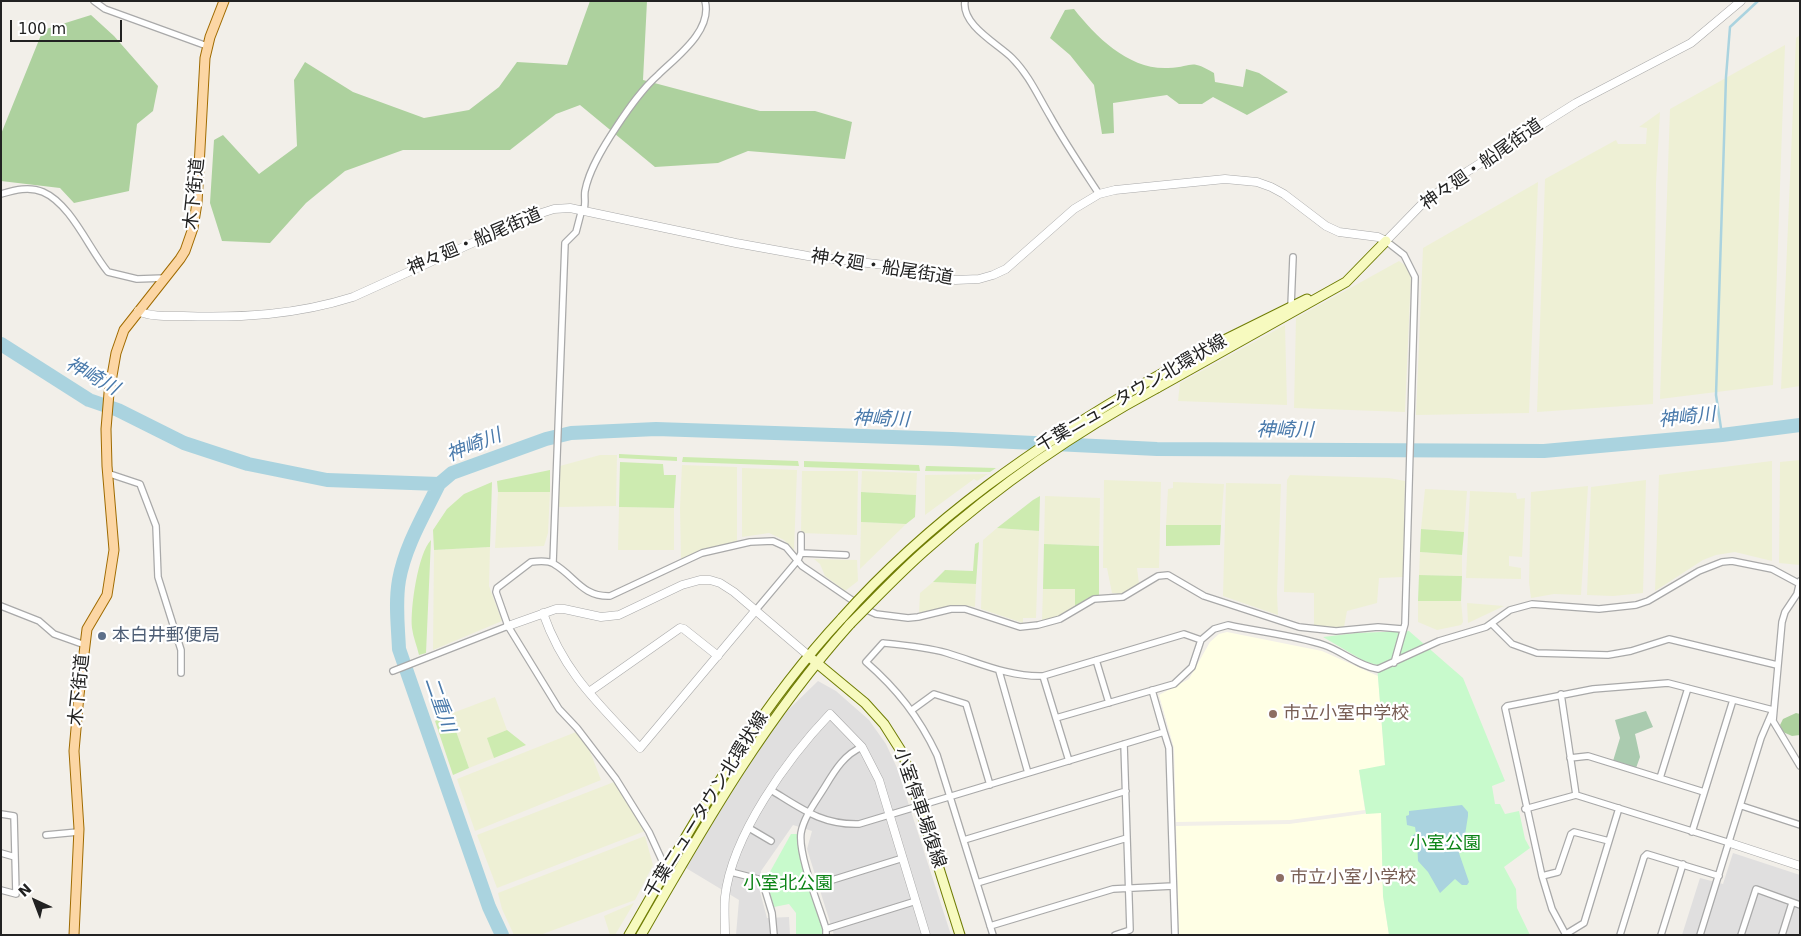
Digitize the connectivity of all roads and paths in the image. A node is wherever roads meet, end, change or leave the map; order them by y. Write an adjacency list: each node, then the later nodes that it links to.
1 (94, 1): 6 (street)
2 (224, 1): 6 (main road, 木下街道)
3 (705, 1): 9 (street)
4 (965, 1): 8 (street)
5 (1741, 1): 10 (street, 神々廻・船尾街道)
6 (207, 46): 12 (main road, 木下街道)
7 (1, 194): 12 (street)
8 (1099, 194): 9 (street, 神々廻・船尾街道); 10 (street, 神々廻・船尾街道)
9 (583, 209): 15 (street, 神々廻・船尾街道); 21 (street)
10 (1386, 241): 13 (main road, 千葉ニュータウン北環状線); 29 (street)
11 (1293, 256): 14 (street)
12 (165, 278): 15 (main road, 木下街道)
13 (1346, 282): 14 (main road, 千葉ニュータウン北環状線); 26 (main road, 千葉ニュータウン北環状線, bridge)
14 (1292, 306): 26 (main road, 千葉ニュータウン北環状線, bridge)
15 (138, 311): 16 (main road, 木下街道)
16 (107, 473): 31 (main road, 木下街道); 40 (street)
17 (801, 535): 18 (street)
18 (801, 553): 19 (street); 20 (street)
19 (846, 555)
20 (798, 560): 21 (street); 24 (street); 29 (street)
21 (553, 563): 28 (street)
22 (1799, 582): 27 (street); 37 (street)
23 (1, 606): 31 (street)
24 (755, 610): 25 (street); 32 (street); 33 (street)
25 (543, 613): 28 (street); 44 (street)
26 (846, 621): 33 (main road, 千葉ニュータウン北環状線); 36 (main road, 千葉ニュータウン北環状線)
27 (1492, 624): 35 (street); 37 (street)
28 (508, 626): 38 (street); 87 (street)
29 (1402, 629): 35 (street)
30 (1200, 640): 34 (street); 35 (street); 43 (street)
31 (85, 645): 74 (main road, 木下街道)
32 (718, 656): 44 (street); 44 (street)
33 (808, 656): 36 (main road, 小室停車場復線); 87 (main road, 千葉ニュータウン北環状線)
34 (1096, 660): 41 (street); 47 (street)
35 (1400, 660)
36 (817, 662): 65 (main road, 小室停車場復線); 105 (main road, 千葉ニュータウン北環状線)
37 (1777, 666): 49 (street)
38 (393, 671)
39 (999, 671): 41 (street); 48 (street); 57 (street)
40 (181, 673)
41 (1043, 676): 50 (street)
42 (1688, 688): 45 (street); 46 (street); 58 (street)
43 (1152, 690): 47 (street); 51 (street)
44 (589, 692)
45 (1561, 694): 54 (street); 68 (street)
46 (1733, 700): 49 (street); 62 (street)
47 (1109, 703): 50 (street)
48 (912, 710): 59 (street); 64 (street)
49 (1773, 710): 56 (street); 66 (street)
50 (1056, 718): 55 (street)
51 (1164, 732): 52 (street); 93 (street)
52 (1124, 744): 55 (street); 61 (street)
53 (862, 747): 60 (street); 69 (street); 71 (street)
54 (1570, 758): 58 (street); 63 (street)
55 (1069, 761): 57 (street)
56 (1800, 766)
57 (1028, 773): 59 (street)
58 (1660, 778): 62 (street)
59 (990, 785): 64 (street)
60 (771, 790): 69 (street); 73 (street)
61 (1126, 790): 77 (street); 78 (street)
62 (1704, 792): 75 (street)
63 (1576, 794): 67 (street); 68 (street)
64 (950, 797): 65 (street); 78 (street)
65 (921, 806): 71 (street); 109 (main road, 小室停車場復線)
66 (1742, 806): 72 (street); 81 (street)
67 (1620, 808): 75 (street); 80 (street)
68 (1525, 809): 89 (street)
69 (809, 813): 71 (street); 92 (street)
70 (1, 814): 83 (street)
71 (890, 815): 84 (street)
72 (1800, 825)
73 (749, 828): 79 (street); 88 (street)
74 (78, 832): 76 (street); 103 (main road, 木下街道)
75 (1692, 832): 81 (street)
76 (46, 835)
77 (1127, 838): 91 (street); 94 (street)
78 (964, 840): 91 (street)
79 (771, 841)
80 (1609, 842): 89 (street); 102 (street)
81 (1730, 843): 86 (street); 90 (street)
82 (1, 853): 83 (street)
83 (15, 857): 95 (street)
84 (903, 858): 92 (street); 96 (street)
85 (1683, 864): 90 (street); 113 (street); 114 (street)
86 (1800, 866)
87 (666, 869): 104 (main road, 千葉ニュータウン北環状線)
88 (730, 872): 106 (street); 107 (street)
89 (1542, 876): 102 (street)
90 (1719, 876): 115 (street)
91 (977, 883): 99 (street)
92 (813, 886): 100 (street)
93 (1173, 886): 94 (street); 112 (street)
94 (1128, 887): 99 (street); 101 (street)
95 (1, 890)
96 (916, 901): 100 (street); 108 (street)
97 (1792, 903): 98 (street); 116 (street); 117 (street)
98 (1800, 905)
99 (990, 926): 110 (street)
100 (826, 932)
101 (1130, 932): 111 (street)
102 (1566, 934)
103 (74, 935)
104 (628, 935)
105 (641, 935)
106 (725, 935)
107 (774, 935)
108 (926, 935)
109 (960, 935)
110 (993, 935)
111 (1115, 935)
112 (1175, 935)
113 (1620, 935)
114 (1661, 935)
115 (1700, 935)
116 (1741, 935)
117 (1782, 935)

